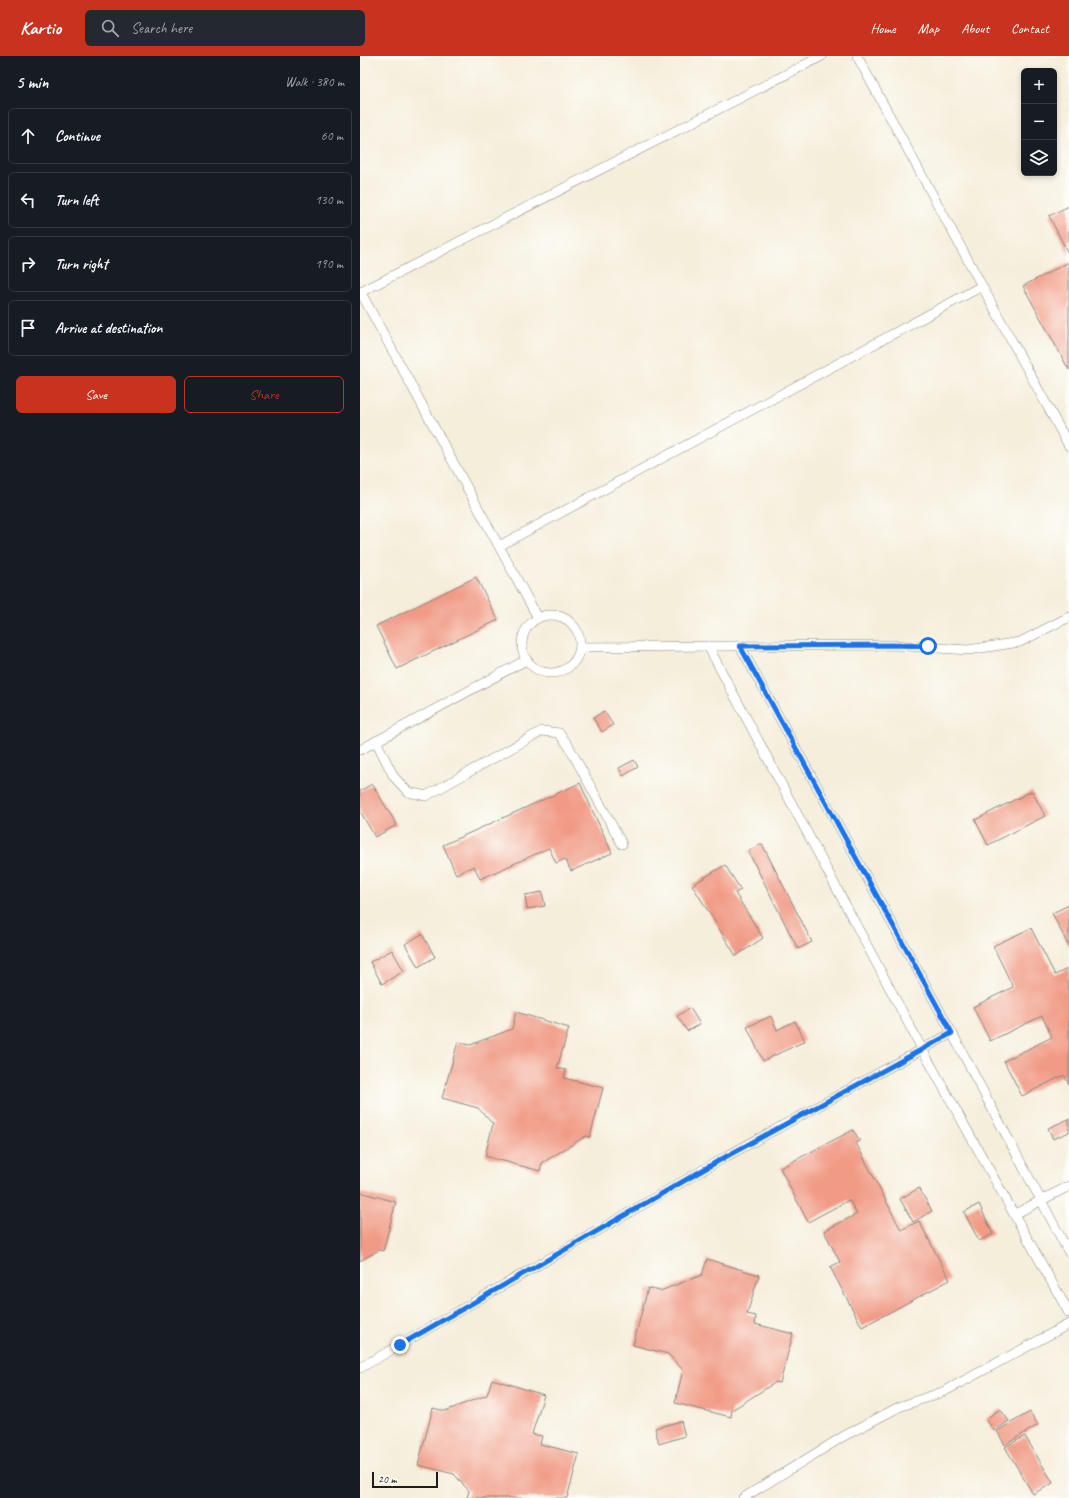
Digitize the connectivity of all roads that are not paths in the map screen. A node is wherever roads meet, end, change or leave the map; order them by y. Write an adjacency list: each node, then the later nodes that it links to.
1 (822, 56): 4 (lane)
2 (857, 56): 3 (lane)
3 (982, 286): 5 (lane); 6 (lane)
4 (360, 292): 6 (lane)
5 (1069, 446)
6 (499, 546): 8 (lane)
7 (1069, 617): 10 (lane)
8 (538, 618): 11 (lane); 12 (lane)
9 (708, 646): 10 (lane); 11 (lane); 17 (lane)
10 (740, 646): 16 (lane)
11 (581, 647): 12 (lane)
12 (526, 660): 13 (lane)
13 (376, 741): 14 (lane); 15 (lane)
14 (360, 750)
15 (622, 844)
16 (952, 1033): 17 (lane); 19 (lane)
17 (922, 1049): 20 (lane); 24 (lane)
18 (1069, 1186): 19 (lane)
19 (1041, 1201): 20 (lane); 21 (lane)
20 (1015, 1214): 22 (lane)
21 (1069, 1253)
22 (1069, 1313)
23 (1069, 1324): 25 (lane)
24 (360, 1368)
25 (743, 1498)

